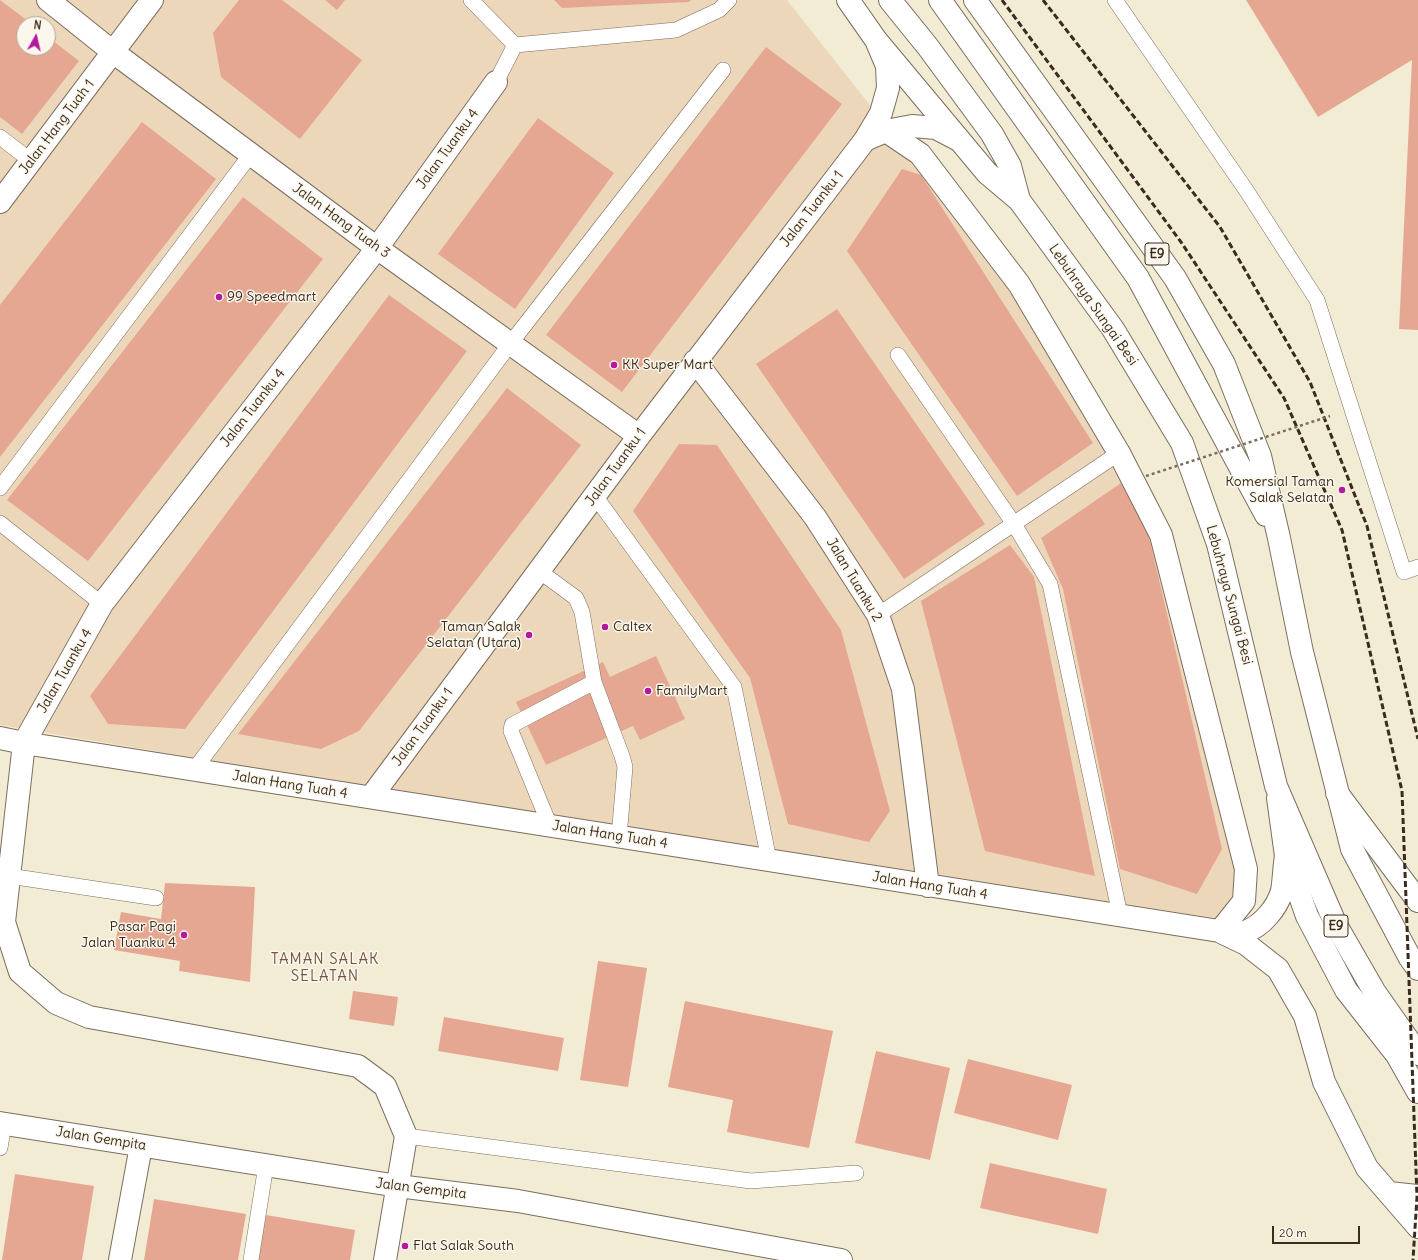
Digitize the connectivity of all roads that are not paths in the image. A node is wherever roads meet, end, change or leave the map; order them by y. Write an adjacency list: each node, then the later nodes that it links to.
1 (48, 0): 12 (main road, Jalan Hang Tuah 3)
2 (152, 0): 12 (main road, Jalan Hang Tuah 1)
3 (471, 0): 11 (lane)
4 (729, 0): 11 (lane)
5 (848, 0): 10 (main road)
6 (890, 0): 21 (main road, Lebuhraya Sungai Besi / E9)
7 (940, 0): 33 (main road)
8 (975, 0): 33 (main road, E9)
9 (1115, 0): 34 (lane)
10 (876, 40): 17 (main road, Jalan Tuanku 1); 18 (main road)
11 (515, 45): 14 (lane)
12 (113, 52): 19 (main road, Jalan Hang Tuah 3); 20 (main road, Jalan Hang Tuah 1)
13 (723, 70): 24 (lane)
14 (496, 82): 23 (main road, Jalan Tuanku 4)
15 (886, 131): 17 (main road); 18 (main road); 28 (main road)
16 (0, 137): 20 (lane)
17 (865, 140): 26 (main road, Jalan Tuanku 1)
18 (963, 142): 21 (main road)
19 (251, 154): 23 (main road, Jalan Hang Tuah 3); 29 (lane)
20 (32, 160): 22 (main road, Jalan Hang Tuah 1)
21 (1019, 200): 42 (main road, Lebuhraya Sungai Besi / E9)
22 (0, 202)
23 (377, 248): 24 (main road, Jalan Hang Tuah 3); 36 (main road, Jalan Tuanku 4)
24 (510, 344): 27 (main road, Jalan Hang Tuah 3); 41 (lane)
25 (898, 355): 32 (lane)
26 (695, 361): 27 (main road, Jalan Tuanku 1); 37 (main road, Jalan Tuanku 2)
27 (639, 436): 30 (main road, Jalan Tuanku 1)
28 (1119, 453): 32 (lane); 54 (main road)
29 (0, 488)
30 (595, 496): 35 (main road, Jalan Tuanku 1); 48 (lane)
31 (0, 523): 36 (lane)
32 (1014, 524): 37 (lane); 53 (lane)
33 (1279, 538): 43 (main road, E9)
34 (1418, 567)
35 (539, 570): 38 (lane); 44 (main road, Jalan Tuanku 1)
36 (102, 604): 40 (main road, Jalan Tuanku 4)
37 (878, 615): 50 (main road, Jalan Tuanku 2)
38 (594, 682): 45 (lane); 46 (lane)
39 (0, 738): 40 (main road, Jalan Hang Tuah 4)
40 (24, 743): 41 (main road, Jalan Hang Tuah 4); 49 (main road)
41 (194, 770): 44 (main road, Jalan Hang Tuah 4)
42 (1276, 786): 47 (main road); 56 (main road, Lebuhraya Sungai Besi / E9)
43 (1336, 792): 52 (main road); 55 (main road, E9)
44 (371, 798): 45 (main road, Jalan Hang Tuah 4)
45 (550, 826): 46 (main road, Jalan Hang Tuah 4)
46 (619, 837): 48 (main road, Jalan Hang Tuah 4)
47 (1286, 856): 54 (main road); 57 (main road)
48 (769, 860): 50 (main road, Jalan Hang Tuah 4)
49 (9, 876): 51 (lane); 59 (main road)
50 (928, 886): 53 (main road, Jalan Hang Tuah 4)
51 (156, 898)
52 (1418, 901)
53 (1120, 915): 54 (main road, Jalan Hang Tuah 4)
54 (1220, 931): 65 (main road)
55 (1418, 969)
56 (1418, 1054)
57 (1418, 1092)
58 (2, 1123): 60 (main road, Jalan Gempita); 61 (lane)
59 (406, 1136): 63 (lane); 64 (main road)
60 (141, 1146): 62 (main road, Jalan Gempita); 68 (main road)
61 (0, 1148)
62 (266, 1165): 64 (main road, Jalan Gempita); 69 (lane)
63 (856, 1173)
64 (398, 1186): 70 (main road); 71 (main road, Jalan Gempita)
65 (1389, 1192): 66 (main road); 67 (main road)
66 (1418, 1196)
67 (1418, 1227)
68 (120, 1260)
69 (251, 1260)
70 (385, 1260)
71 (841, 1260)

